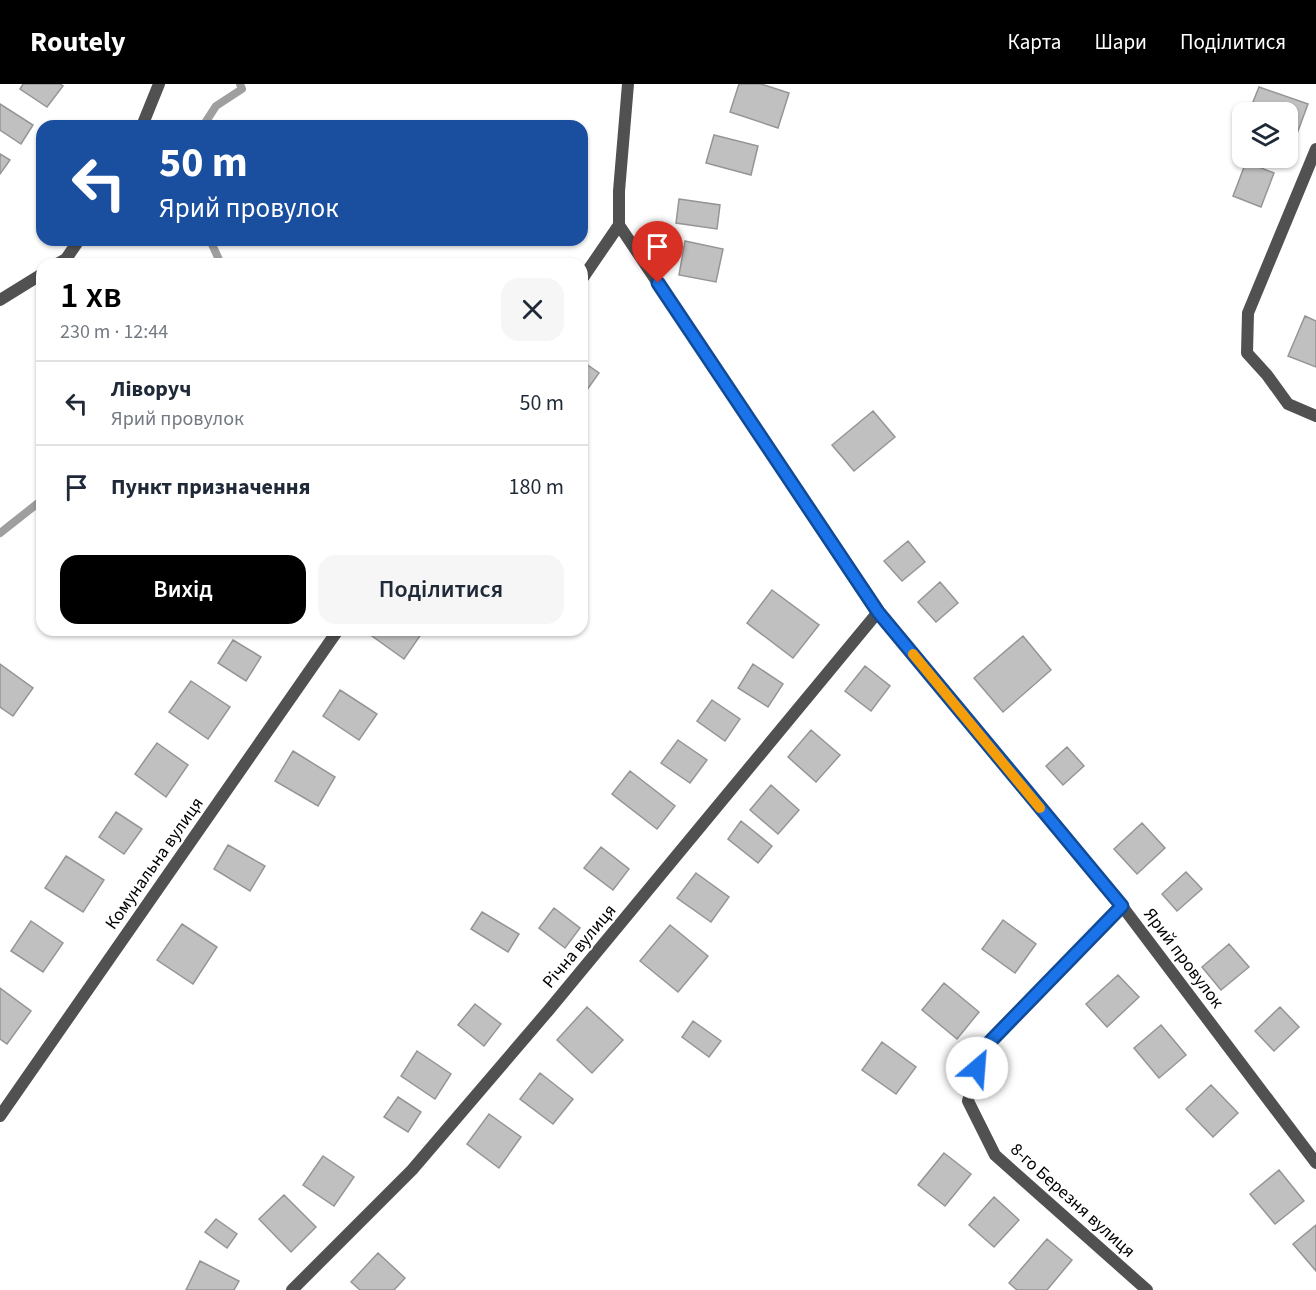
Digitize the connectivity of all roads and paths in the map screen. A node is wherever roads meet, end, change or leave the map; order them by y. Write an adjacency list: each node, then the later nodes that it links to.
1 (159, 84): 3 (street)
2 (628, 84): 5 (street)
3 (144, 120)
4 (1316, 150): 9 (street)
5 (620, 225): 6 (street); 10 (street, Ярий провулок)
6 (588, 270)
7 (36, 278): 8 (street)
8 (0, 300)
9 (1316, 416)
10 (878, 612): 12 (street, Ярий провулок); 15 (street, Річна вулиця)
11 (334, 636): 13 (street, Комунальна вулиця)
12 (1122, 906): 14 (street, Ярий провулок); 16 (street, 8-го Березня вулиця)
13 (0, 1116)
14 (1316, 1163)
15 (292, 1290)
16 (1147, 1290)

